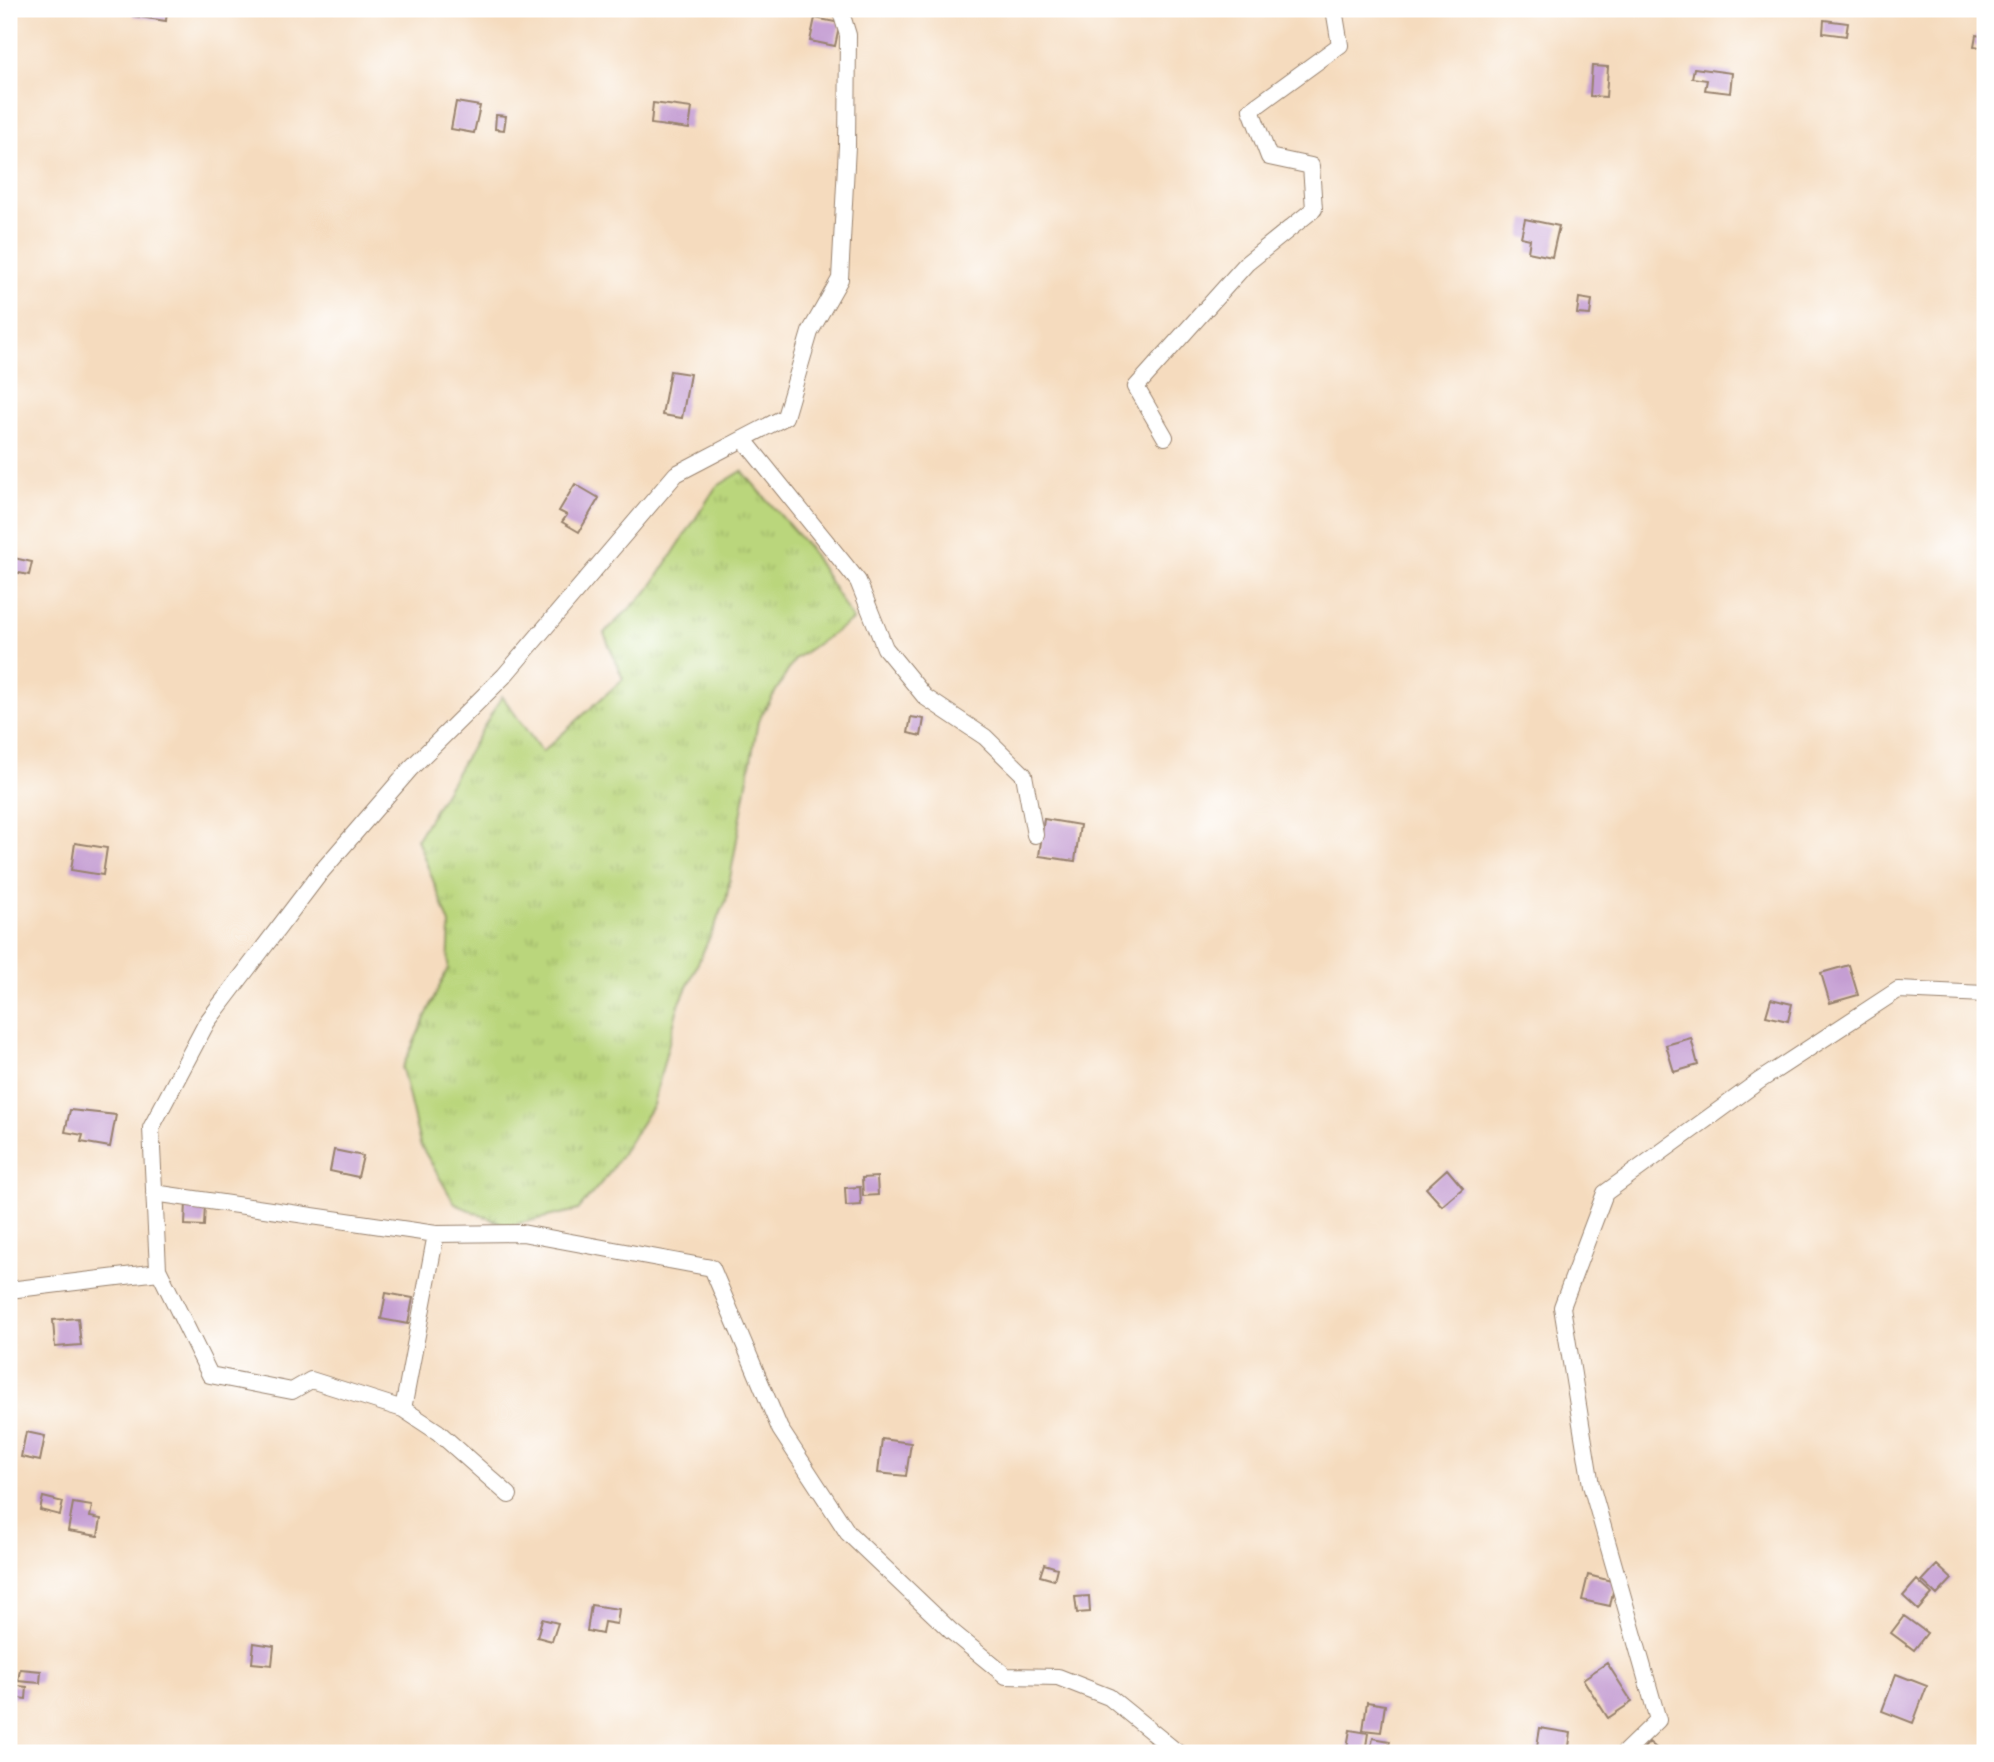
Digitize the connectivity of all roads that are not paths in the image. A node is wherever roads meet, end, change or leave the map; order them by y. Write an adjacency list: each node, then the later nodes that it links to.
1 (840, 9): 4 (street)
2 (1334, 9): 3 (street)
3 (1166, 437)
4 (744, 440): 5 (street); 7 (street)
5 (1035, 835)
6 (1985, 994): 14 (street)
7 (154, 1193): 8 (street); 9 (street)
8 (436, 1234): 11 (street); 13 (street)
9 (159, 1272): 10 (street); 11 (street)
10 (9, 1290)
11 (403, 1409): 12 (street)
12 (509, 1495)
13 (1178, 1753)
14 (1624, 1753)

